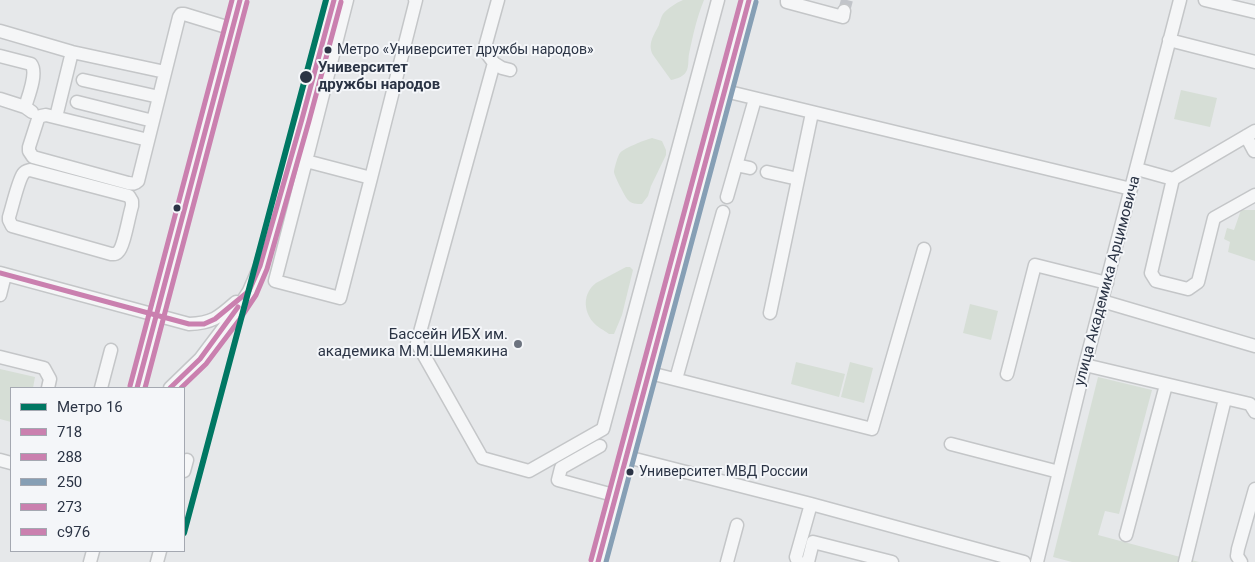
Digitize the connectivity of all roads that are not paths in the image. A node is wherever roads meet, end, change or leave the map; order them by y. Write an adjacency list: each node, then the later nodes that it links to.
1 (240, 0): 13 (street)
2 (334, 0): 36 (street)
3 (347, 0): 38 (street)
4 (415, 0): 44 (street)
5 (498, 0): 19 (street)
6 (718, 0): 19 (street)
7 (749, 0): 23 (street)
8 (788, 0): 11 (street)
9 (1180, 0): 15 (street, улица Академика Арцимовича)
10 (1205, 0): 12 (street)
11 (844, 11)
12 (1255, 12)
13 (233, 29): 21 (street); 58 (street)
14 (0, 31): 16 (street)
15 (1170, 40): 18 (street); 41 (street, улица Академика Арцимовича)
16 (72, 52): 21 (street); 31 (street)
17 (0, 56): 28 (street)
18 (1255, 62)
19 (494, 63): 20 (street)
20 (510, 70)
21 (166, 72): 24 (street)
22 (83, 80): 24 (street)
23 (725, 91): 26 (street); 63 (street)
24 (159, 97): 32 (street)
25 (0, 99): 28 (street)
26 (755, 99): 29 (street); 39 (street)
27 (77, 102): 32 (street)
28 (25, 107): 30 (street)
29 (812, 113): 45 (street); 47 (street)
30 (41, 116): 31 (street); 37 (street)
31 (56, 117): 34 (street)
32 (153, 122): 34 (street)
33 (1250, 134): 35 (street); 46 (street)
34 (148, 140): 37 (street)
35 (1254, 151)
36 (291, 158): 38 (street); 54 (street)
37 (42, 160): 42 (street)
38 (306, 161): 44 (street); 44 (street)
39 (736, 165): 40 (street); 49 (street)
40 (750, 168)
41 (1137, 169): 46 (street); 47 (street, улица Академика Арцимовича)
42 (38, 172): 42 (street)
43 (767, 172): 45 (street)
44 (371, 178)
45 (798, 179): 57 (street)
46 (1173, 180): 48 (street)
47 (1131, 190): 53 (street, улица Академика Арцимовича)
48 (1255, 195)
49 (727, 197)
50 (723, 212): 65 (street)
51 (924, 249): 65 (street)
52 (2, 274): 55 (street); 58 (street)
53 (1107, 283): 56 (street, улица Академика Арцимовича); 64 (street)
54 (249, 291): 58 (street); 70 (street)
55 (0, 295)
56 (1102, 302): 59 (street); 62 (street, улица Академика Арцимовича)
57 (770, 313)
58 (157, 315): 69 (street)
59 (1255, 346)
60 (111, 350): 68 (street)
61 (0, 357): 67 (street)
62 (1085, 365): 66 (street); 76 (street, улица Академика Арцимовича)
63 (650, 373): 65 (street); 75 (street)
64 (1007, 374)
65 (676, 379)
66 (1166, 385): 71 (street); 81 (street)
67 (48, 387)
68 (101, 387)
69 (137, 387)
70 (171, 387)
71 (1225, 398): 72 (street); 89 (street)
72 (1255, 412)
73 (951, 444): 76 (street)
74 (600, 446): 78 (street)
75 (628, 457): 78 (street); 79 (street)
76 (1059, 472): 88 (street, улица Академика Арцимовича)
77 (1255, 489): 90 (street)
78 (617, 496): 82 (street)
79 (811, 504): 84 (street); 87 (street)
80 (738, 525): 83 (street)
81 (1126, 536)
82 (598, 562)
83 (727, 562)
84 (798, 562)
85 (808, 562): 86 (street)
86 (892, 562)
87 (1024, 562)
88 (1037, 562)
89 (1185, 562)
90 (1241, 562)

